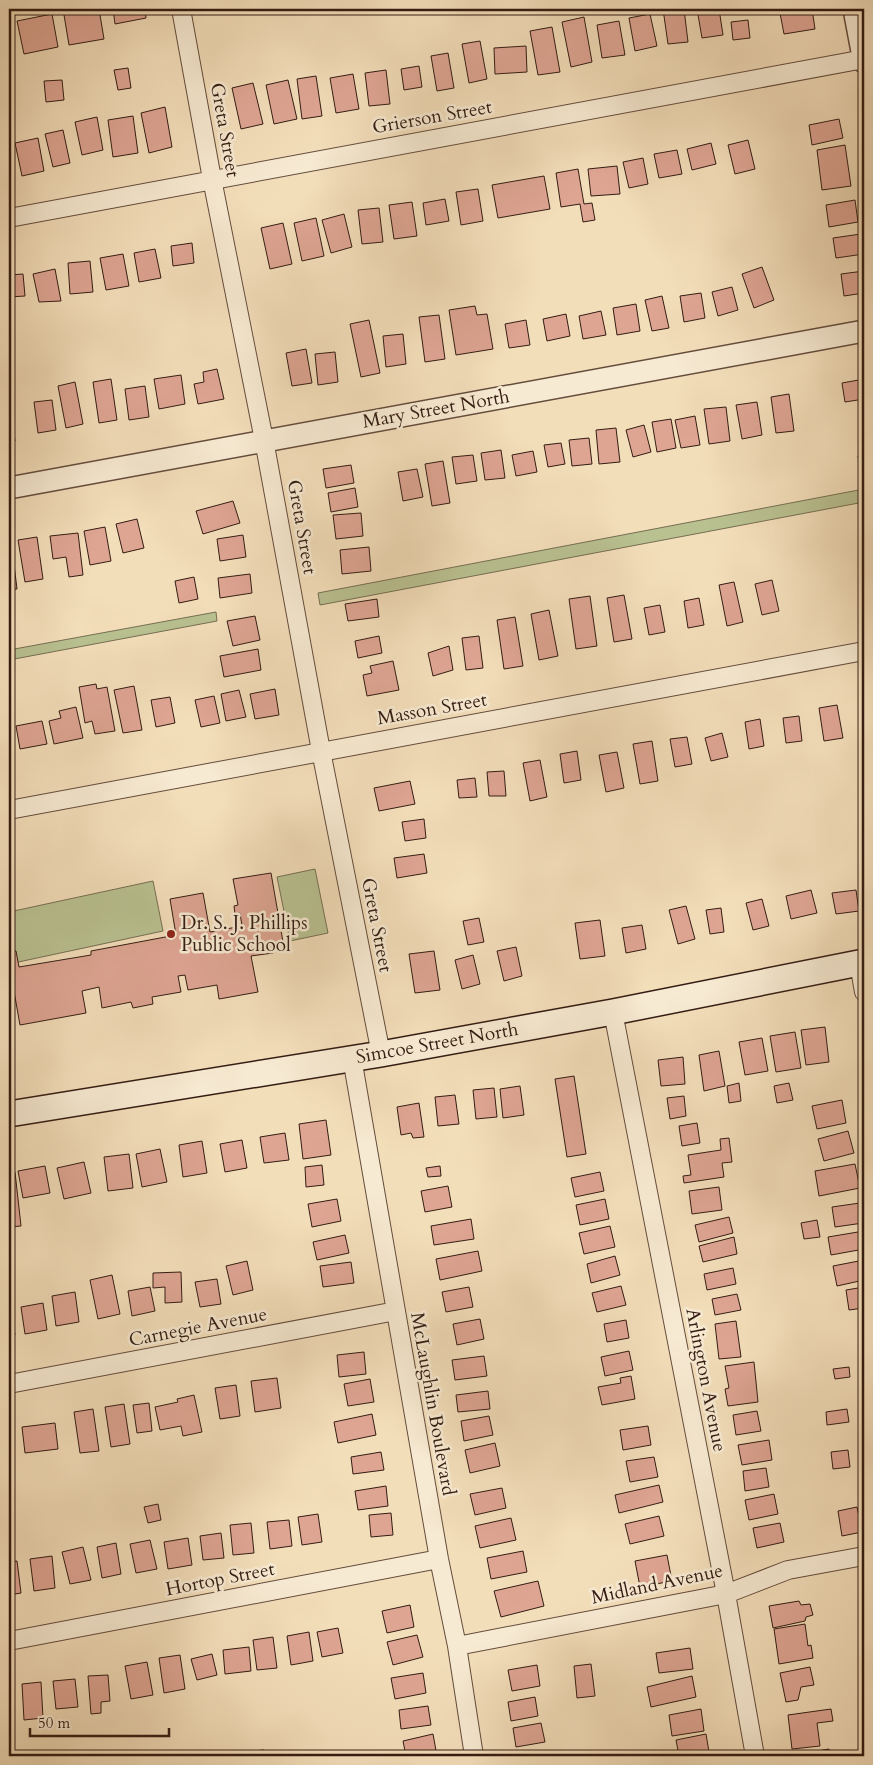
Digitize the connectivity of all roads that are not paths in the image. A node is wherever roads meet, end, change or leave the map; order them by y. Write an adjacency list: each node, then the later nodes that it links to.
1 (181, 9): 4 (street, Greta Street)
2 (854, 9): 3 (street)
3 (864, 60): 4 (street, Grierson Street)
4 (212, 179): 5 (street, Grierson Street); 7 (street, Greta Street)
5 (9, 218)
6 (864, 331): 7 (street, Mary Street North)
7 (264, 440): 8 (street, Mary Street North); 10 (street, Greta Street)
8 (9, 488)
9 (864, 651): 10 (street, Masson Street)
10 (321, 751): 11 (street, Masson Street); 15 (street, Greta Street)
11 (9, 810)
12 (862, 963): 13 (street); 14 (main road, Simcoe Street North)
13 (864, 992)
14 (613, 1012): 15 (main road, Simcoe Street North); 22 (street, Arlington Avenue)
15 (381, 1054): 16 (main road, Simcoe Street North)
16 (352, 1058): 17 (main road, Simcoe Street North); 18 (street, McLaughlin Boulevard)
17 (9, 1114)
18 (396, 1311): 19 (street, Carnegie Avenue); 21 (street, McLaughlin Boulevard)
19 (9, 1384)
20 (864, 1556): 22 (street, Midland Avenue)
21 (439, 1559): 23 (street, Hortop Street); 24 (street, McLaughlin Boulevard)
22 (726, 1594): 24 (street, Midland Avenue); 26 (street, Arlington Avenue)
23 (9, 1641)
24 (456, 1646): 25 (street, McLaughlin Boulevard)
25 (474, 1756)
26 (755, 1756)

